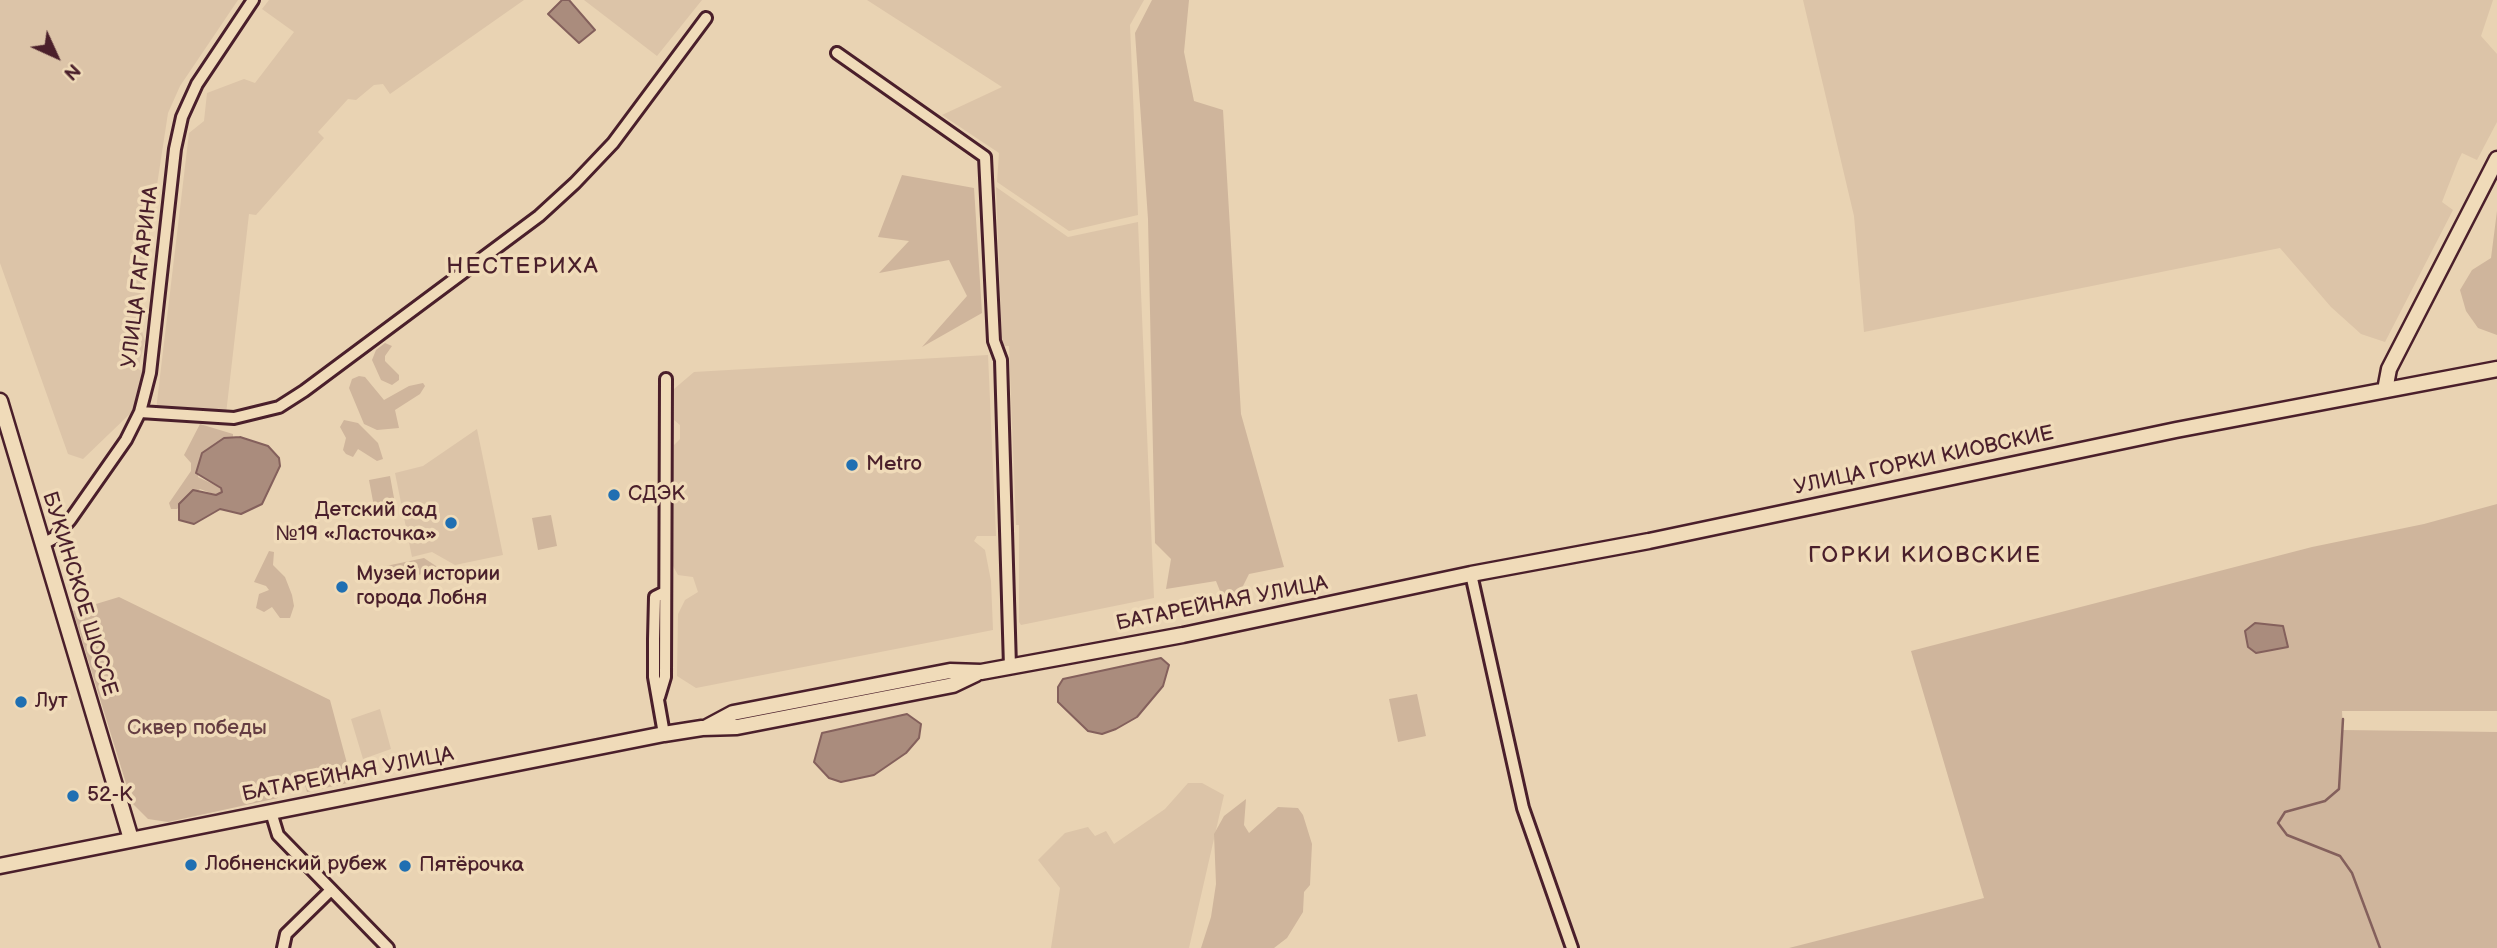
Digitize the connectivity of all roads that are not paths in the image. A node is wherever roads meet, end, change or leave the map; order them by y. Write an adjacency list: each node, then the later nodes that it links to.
1 (253, 0): 9 (street, УЛИЦА ГАГАРИНА)
2 (706, 18): 9 (street)
3 (837, 53): 12 (street)
4 (2497, 159): 7 (main road)
5 (2497, 369): 7 (main road, УЛИЦА ГОРКИ КИОВСКИЕ)
6 (666, 379): 13 (street)
7 (2385, 390): 11 (main road, УЛИЦА ГОРКИ КИОВСКИЕ)
8 (0, 401): 10 (main road, БУКИНСКОЕ ШОССЕ)
9 (140, 412): 10 (street, УЛИЦА ГАГАРИНА)
10 (43, 544): 15 (main road, БУКИНСКОЕ ШОССЕ)
11 (1471, 573): 12 (main road, БАТАРЕЙНАЯ УЛИЦА); 20 (street)
12 (1010, 667): 13 (main road, БАТАРЕЙНАЯ УЛИЦА)
13 (664, 734): 14 (main road, БАТАРЕЙНАЯ УЛИЦА)
14 (271, 812): 15 (main road, БАТАРЕЙНАЯ УЛИЦА); 17 (street)
15 (131, 839): 16 (main road, БАТАРЕЙНАЯ УЛИЦА)
16 (0, 866)
17 (331, 890): 18 (street); 19 (street)
18 (283, 948)
19 (388, 948)
20 (1573, 948)

